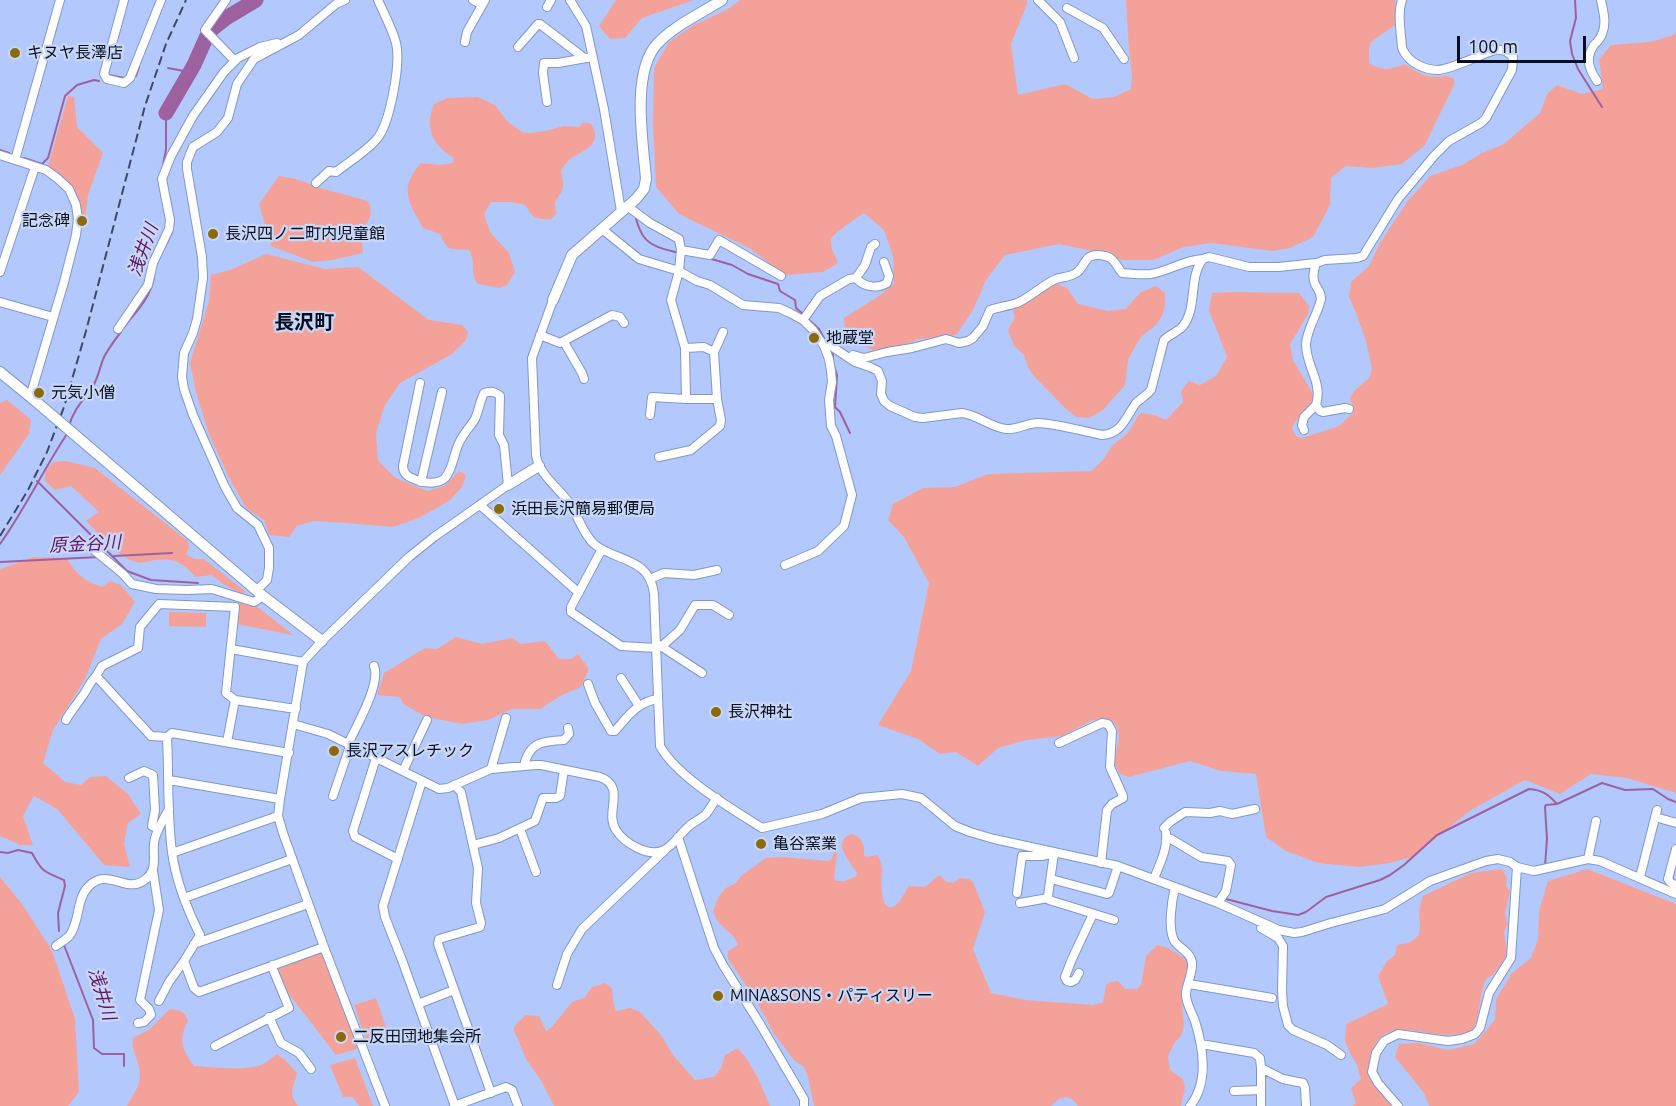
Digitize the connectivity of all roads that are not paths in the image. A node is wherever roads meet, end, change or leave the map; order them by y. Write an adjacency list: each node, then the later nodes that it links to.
1 (60, 0): 26 (street)
2 (124, 0): 3 (street)
3 (161, 0)
4 (226, 0): 22 (street)
5 (345, 0): 17 (street)
6 (378, 0): 28 (street)
7 (473, 0): 13 (street)
8 (570, 0): 19 (street)
9 (722, 0): 29 (street)
10 (1038, 0): 15 (street)
11 (1402, 0): 35 (street)
12 (1601, 0): 23 (street)
13 (484, 3): 16 (street)
14 (1067, 4): 15 (street); 21 (street)
15 (1057, 19): 20 (street)
16 (465, 42)
17 (282, 44): 22 (street); 74 (street)
18 (518, 48): 19 (street)
19 (588, 57): 24 (street); 29 (street)
20 (1074, 58)
21 (1124, 59)
22 (236, 61): 45 (street)
23 (1596, 81)
24 (547, 102)
25 (0, 155): 26 (street)
26 (15, 160): 27 (street)
27 (35, 167): 37 (street); 42 (street)
28 (316, 183)
29 (624, 208): 30 (street); 32 (street)
30 (602, 229): 36 (street); 40 (street)
31 (875, 244): 39 (street)
32 (681, 250): 36 (street); 38 (street)
33 (1203, 259): 35 (street); 51 (street); 51 (street)
34 (884, 262): 39 (street)
35 (1316, 263): 60 (street)
36 (679, 271): 43 (street); 50 (street)
37 (0, 272)
38 (781, 276)
39 (855, 278): 43 (street)
40 (553, 300): 47 (street)
41 (0, 302): 42 (street)
42 (53, 317): 57 (street)
43 (803, 320): 49 (street)
44 (624, 323): 48 (street)
45 (118, 329)
46 (723, 332): 52 (street)
47 (540, 334): 48 (street); 65 (street)
48 (564, 342): 54 (street)
49 (824, 346): 51 (street); 71 (street)
50 (685, 348): 52 (street); 58 (street)
51 (839, 351)
52 (714, 352): 59 (street)
53 (0, 372): 57 (street)
54 (584, 378)
55 (420, 383): 66 (street)
56 (442, 392): 66 (street)
57 (31, 398): 74 (street, bridge)
58 (686, 399): 59 (street); 62 (street)
59 (717, 399): 64 (street)
60 (1316, 405): 61 (street); 63 (street)
61 (1348, 409)
62 (650, 415)
63 (1304, 430)
64 (659, 457)
65 (539, 465): 67 (street); 70 (street)
66 (421, 482): 67 (street)
67 (508, 485): 68 (street)
68 (480, 505): 75 (street); 77 (street)
69 (76, 542): 74 (street)
70 (602, 549): 73 (street); 75 (street)
71 (785, 565)
72 (717, 570): 73 (street)
73 (650, 579): 78 (street)
74 (260, 593): 77 (street)
75 (579, 593): 78 (street)
76 (729, 615): 78 (street)
77 (322, 641): 80 (street)
78 (658, 646): 82 (street); 86 (street)
79 (231, 649): 80 (street); 83 (street); 87 (street)
80 (303, 662): 89 (street)
81 (374, 666): 99 (street)
82 (702, 673)
83 (96, 676): 91 (street); 96 (street)
84 (621, 678): 88 (street)
85 (588, 684): 88 (street)
86 (658, 699): 88 (street); 112 (street)
87 (235, 700): 89 (street); 97 (street)
88 (639, 706)
89 (296, 709): 93 (street)
90 (506, 718): 104 (street)
91 (66, 720)
92 (427, 720): 106 (street)
93 (293, 724): 99 (street); 100 (street)
94 (568, 728): 101 (street)
95 (545, 735): 101 (street)
96 (167, 737): 97 (street); 108 (street)
97 (227, 742): 100 (street)
98 (1059, 743): 131 (street)
99 (350, 745): 102 (street); 111 (street)
100 (289, 753): 113 (street)
101 (526, 755): 103 (street)
102 (376, 758): 106 (street); 129 (street)
103 (524, 766): 104 (street); 105 (street)
104 (491, 769): 110 (street)
105 (564, 770): 120 (street); 125 (street)
106 (403, 771): 109 (street)
107 (129, 778): 119 (street)
108 (169, 780): 113 (street); 114 (street)
109 (422, 781): 110 (street); 129 (street)
110 (454, 785): 123 (street)
111 (333, 796)
112 (717, 798): 121 (street); 127 (street)
113 (280, 799): 116 (street)
114 (169, 808): 119 (street); 126 (street)
115 (1255, 809): 122 (street)
116 (278, 816): 126 (street); 128 (street)
117 (1596, 821): 130 (street)
118 (1676, 823): 136 (street)
119 (158, 829): 134 (street)
120 (520, 829): 123 (street); 135 (street)
121 (678, 837): 125 (street); 176 (street)
122 (1167, 838): 138 (street); 146 (street)
123 (473, 845): 159 (street)
124 (1676, 849): 139 (street)
125 (665, 850): 158 (street)
126 (172, 853): 143 (street)
127 (1054, 853): 131 (street); 137 (street); 141 (street)
128 (292, 859): 143 (street); 147 (street)
129 (398, 859): 162 (street)
130 (1588, 859): 133 (street); 136 (street)
131 (1101, 863): 132 (street)
132 (1118, 866): 137 (street); 138 (street)
133 (1517, 867): 149 (street); 180 (street)
134 (153, 871): 152 (street); 164 (street)
135 (537, 872)
136 (1640, 877): 142 (street)
137 (1050, 879): 144 (street)
138 (1154, 879): 140 (street)
139 (1676, 886)
140 (1175, 887): 146 (street); 157 (street)
141 (1017, 893)
142 (1676, 894)
143 (183, 898): 151 (street)
144 (1048, 898): 145 (street); 148 (street)
145 (1020, 903)
146 (1218, 903): 149 (street)
147 (308, 904): 151 (street); 153 (street)
148 (1093, 914): 150 (street); 156 (street)
149 (1252, 918): 167 (street)
150 (1114, 920)
151 (194, 944): 154 (street)
152 (56, 946)
153 (324, 947): 155 (street); 173 (street)
154 (184, 961): 155 (street); 161 (street)
155 (273, 965): 163 (street)
156 (1079, 973)
157 (1189, 984): 160 (street); 165 (street)
158 (557, 985)
159 (454, 990): 162 (street); 172 (street)
160 (1272, 998)
161 (159, 1001)
162 (418, 1004): 174 (street)
163 (269, 1017): 166 (street); 169 (street)
164 (138, 1023)
165 (1201, 1044): 168 (street); 177 (street)
166 (215, 1046)
167 (1341, 1055)
168 (1261, 1068): 170 (street); 179 (street)
169 (311, 1069)
170 (1261, 1090): 171 (street); 178 (street)
171 (1234, 1091)
172 (491, 1093): 174 (street); 175 (street)
173 (385, 1106)
174 (454, 1106)
175 (518, 1106)
176 (804, 1106)
177 (1190, 1106)
178 (1261, 1106)
179 (1306, 1106)
180 (1398, 1106)

